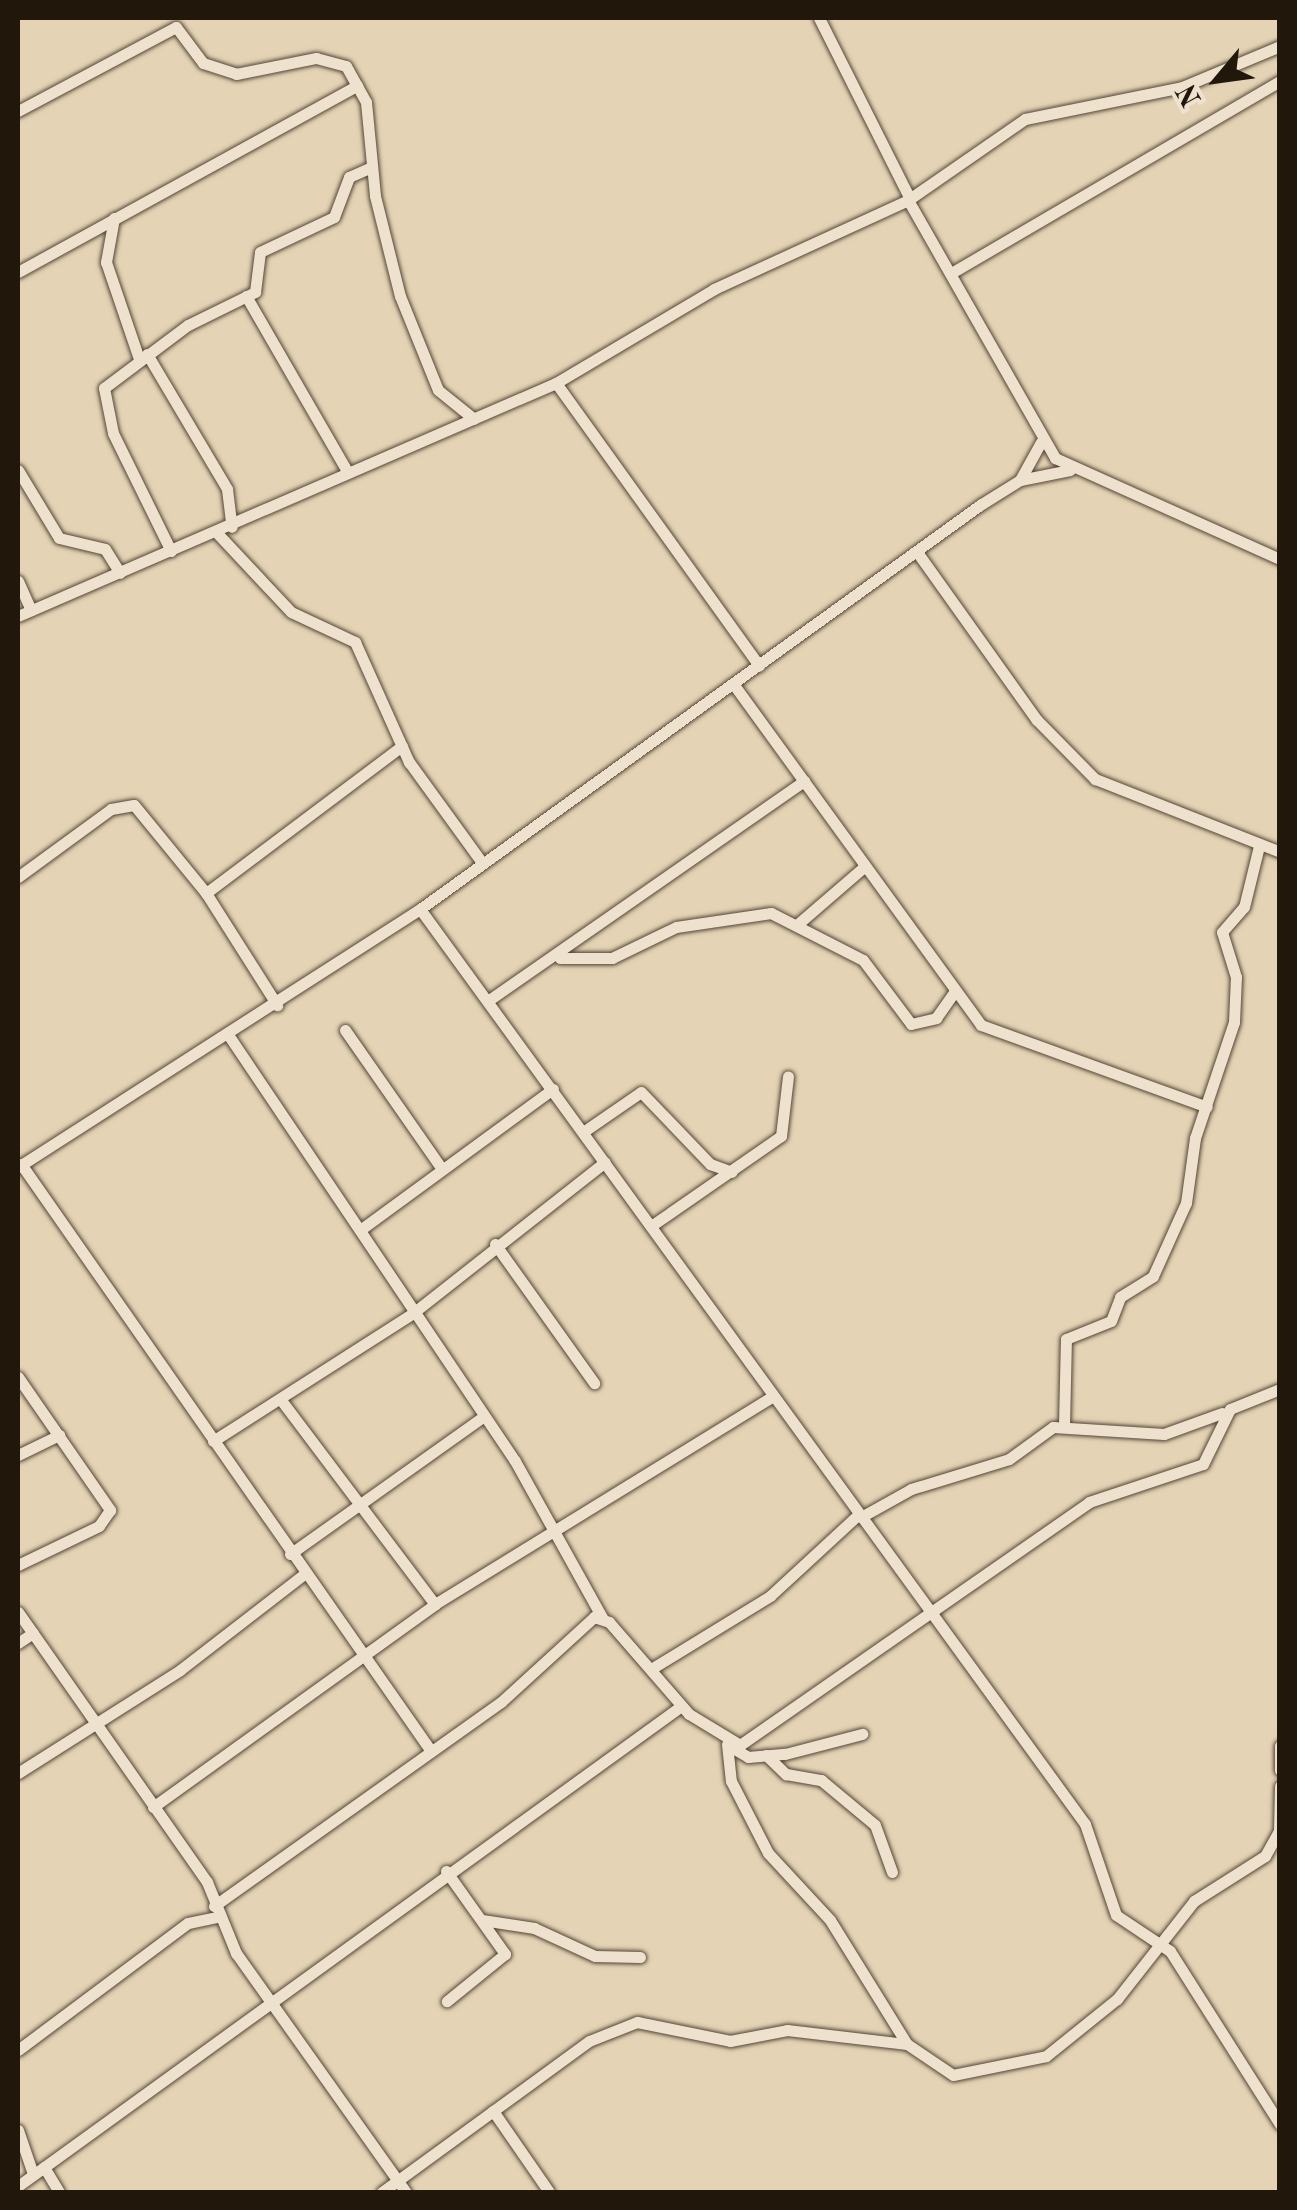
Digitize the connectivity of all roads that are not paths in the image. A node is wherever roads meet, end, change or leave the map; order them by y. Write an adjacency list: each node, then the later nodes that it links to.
1 (819, 18): 7 (street)
2 (1280, 46): 7 (street)
3 (1280, 81): 10 (street)
4 (356, 86): 5 (street); 6 (street); 8 (street)
5 (18, 111)
6 (371, 166): 11 (street); 14 (street)
7 (909, 200): 10 (street); 13 (street)
8 (114, 218): 9 (street); 12 (street)
9 (18, 272)
10 (953, 272): 15 (street)
11 (246, 296): 12 (street); 18 (street)
12 (144, 356): 20 (street); 22 (street)
13 (556, 383): 14 (street); 29 (street)
14 (474, 419): 18 (street)
15 (1042, 442): 17 (street); 19 (street)
16 (18, 470): 25 (street)
17 (1070, 470): 19 (street); 24 (street)
18 (348, 473): 20 (street)
19 (1020, 480): 23 (street)
20 (232, 527): 21 (street)
21 (216, 533): 22 (street); 31 (street)
22 (172, 550): 25 (street)
23 (917, 552): 29 (street); 33 (street)
24 (1280, 558)
25 (120, 573): 27 (street)
26 (18, 581): 27 (street)
27 (31, 610): 28 (street)
28 (18, 616)
29 (758, 666): 30 (street)
30 (734, 685): 32 (street); 35 (street)
31 (402, 746): 35 (street); 38 (street)
32 (804, 780): 36 (street); 41 (street)
33 (1259, 846): 34 (street); 49 (street)
34 (1280, 852)
35 (481, 861): 39 (street)
36 (865, 866): 40 (street); 42 (street)
37 (18, 877): 38 (street)
38 (206, 894): 44 (street)
39 (420, 909): 43 (street); 44 (street)
40 (799, 923): 41 (street); 42 (street)
41 (560, 958): 43 (street)
42 (954, 992): 49 (street)
43 (489, 1000): 48 (street)
44 (276, 1004): 46 (street)
45 (344, 1030): 53 (street)
46 (229, 1036): 52 (street); 56 (street)
47 (788, 1076): 54 (street)
48 (552, 1089): 50 (street); 53 (street)
49 (1207, 1107): 66 (street)
50 (583, 1132): 51 (street); 54 (street)
51 (605, 1162): 55 (street); 57 (street)
52 (19, 1166): 68 (street)
53 (442, 1168): 56 (street)
54 (732, 1172): 55 (street)
55 (651, 1226): 62 (street)
56 (360, 1230): 58 (street)
57 (495, 1244): 58 (street); 60 (street)
58 (413, 1313): 63 (street); 65 (street)
59 (18, 1377): 67 (street)
60 (594, 1383)
61 (1280, 1390): 64 (street)
62 (770, 1398): 71 (street); 72 (street)
63 (281, 1400): 68 (street); 70 (street)
64 (1230, 1410): 66 (street); 78 (street)
65 (484, 1416): 70 (street); 72 (street)
66 (1064, 1424): 71 (street)
67 (59, 1435): 69 (street); 74 (street)
68 (213, 1441): 73 (street)
69 (18, 1456)
70 (363, 1503): 73 (street); 76 (street)
71 (860, 1516): 78 (street); 83 (street)
72 (548, 1532): 76 (street); 79 (street)
73 (290, 1554): 75 (street)
74 (18, 1564)
75 (304, 1574): 82 (street); 85 (street)
76 (435, 1604): 82 (street)
77 (18, 1612): 80 (street)
78 (930, 1616): 87 (street); 99 (street)
79 (602, 1617): 83 (street); 89 (street)
80 (32, 1632): 81 (street); 85 (street)
81 (18, 1643)
82 (364, 1654): 89 (street); 94 (street)
83 (651, 1669): 84 (street)
84 (680, 1706): 87 (street); 95 (street)
85 (98, 1724): 92 (street); 94 (street)
86 (862, 1734): 90 (street)
87 (729, 1746): 90 (street); 103 (street)
88 (1280, 1746): 91 (street)
89 (431, 1751): 97 (street)
90 (766, 1756): 96 (street)
91 (1280, 1770)
92 (18, 1773)
93 (1280, 1786): 99 (street)
94 (154, 1807): 97 (street)
95 (446, 1872): 98 (street); 101 (street)
96 (892, 1872)
97 (215, 1911): 101 (street); 104 (street)
98 (482, 1920): 100 (street); 102 (street)
99 (1164, 1943): 103 (street); 106 (street)
100 (640, 1957)
101 (270, 2001): 108 (street); 109 (street)
102 (447, 2001)
103 (908, 2044): 105 (street)
104 (18, 2047)
105 (493, 2112): 109 (street); 114 (street)
106 (1280, 2124)
107 (18, 2130): 108 (street)
108 (39, 2170): 110 (street); 111 (street)
109 (398, 2181): 112 (street); 113 (street)
110 (18, 2186)
111 (60, 2192)
112 (382, 2192)
113 (406, 2192)
114 (549, 2192)

